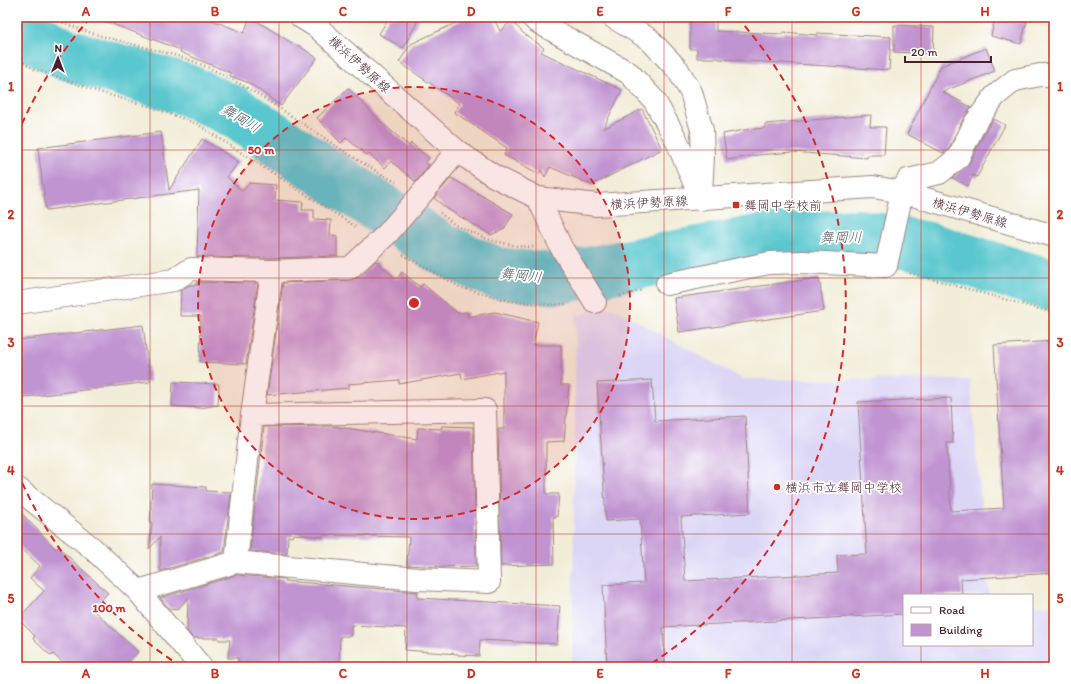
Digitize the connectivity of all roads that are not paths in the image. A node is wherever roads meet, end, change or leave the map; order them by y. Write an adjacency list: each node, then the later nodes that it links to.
1 (301, 17): 5 (street, 横浜伊勢原線)
2 (532, 17): 8 (street)
3 (613, 17): 8 (street)
4 (1054, 75): 6 (street)
5 (457, 151): 7 (street, 横浜伊勢原線); 10 (street)
6 (902, 192): 8 (street, 横浜伊勢原線); 9 (street, 横浜伊勢原線); 11 (street)
7 (538, 198): 8 (street, 横浜伊勢原線); 12 (street)
8 (701, 199)
9 (1054, 236)
10 (272, 271): 13 (street); 14 (street)
11 (667, 284)
12 (592, 297)
13 (17, 303)
14 (252, 415): 16 (street); 16 (street)
15 (17, 488): 17 (street)
16 (236, 562): 17 (street)
17 (138, 590): 18 (street)
18 (201, 667)

